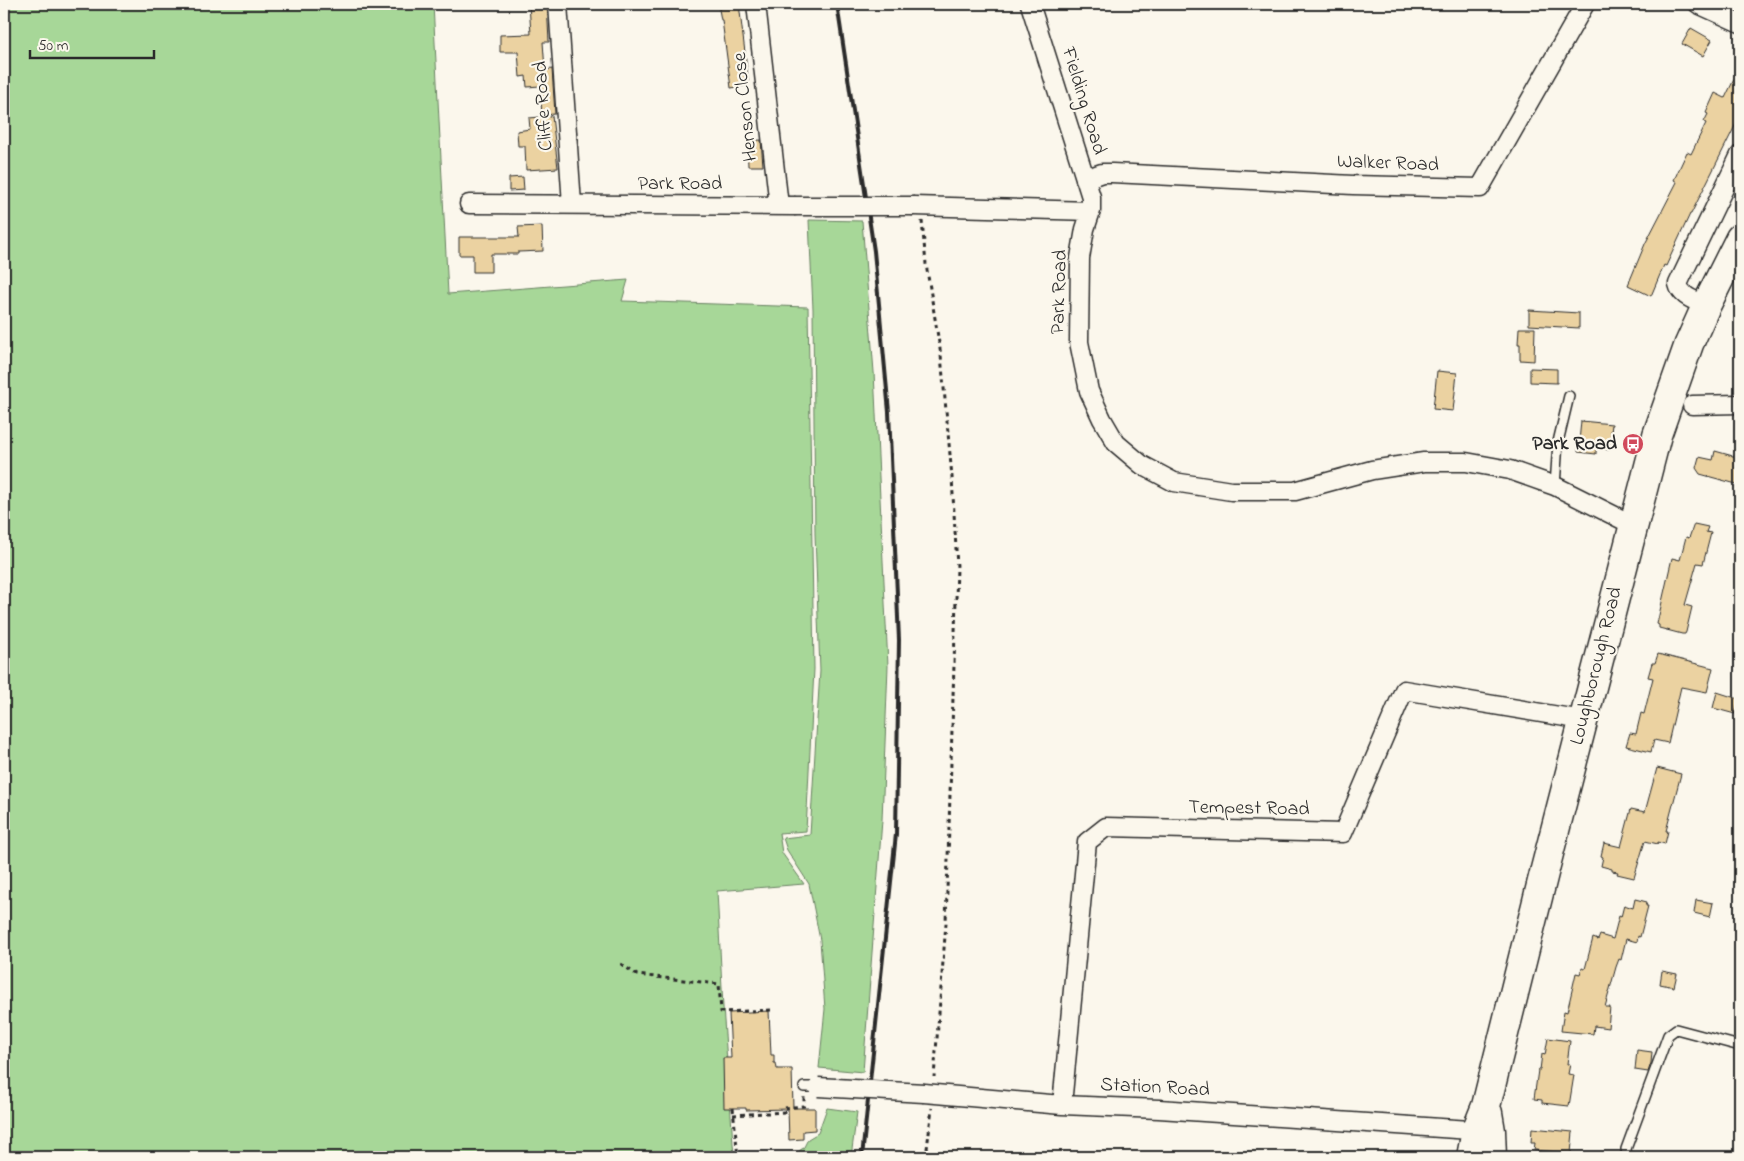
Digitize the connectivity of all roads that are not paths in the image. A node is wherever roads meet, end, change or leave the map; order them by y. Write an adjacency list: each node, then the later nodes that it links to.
1 (558, 4): 10 (street, Cliffe Road)
2 (756, 4): 11 (street, Henson Close)
3 (1030, 4): 8 (street, Fielding Road)
4 (1585, 4): 8 (street, Walker Road)
5 (1698, 4): 6 (street)
6 (1740, 23)
7 (1740, 155): 14 (street)
8 (1085, 179): 12 (street, Fielding Road)
9 (469, 204): 10 (street, Park Road)
10 (572, 204): 11 (street, Park Road)
11 (786, 206): 12 (street, Park Road, bridge)
12 (1091, 211): 18 (street, Park Road)
13 (1740, 238): 14 (highway, Loughborough Road)
14 (1706, 306): 19 (highway, Loughborough Road)
15 (1569, 396): 18 (lane)
16 (1740, 404): 17 (street)
17 (1692, 405)
18 (1555, 486): 19 (street, Park Road)
19 (1633, 525): 20 (highway, Loughborough Road)
20 (1584, 720): 23 (street, Tempest Road); 24 (highway, Loughborough Road)
21 (1740, 1046): 26 (lane)
22 (811, 1087): 23 (street, Station Road, bridge)
23 (1062, 1105): 24 (street, Station Road)
24 (1486, 1131): 25 (highway, Loughborough Road)
25 (1471, 1157)
26 (1627, 1157)

